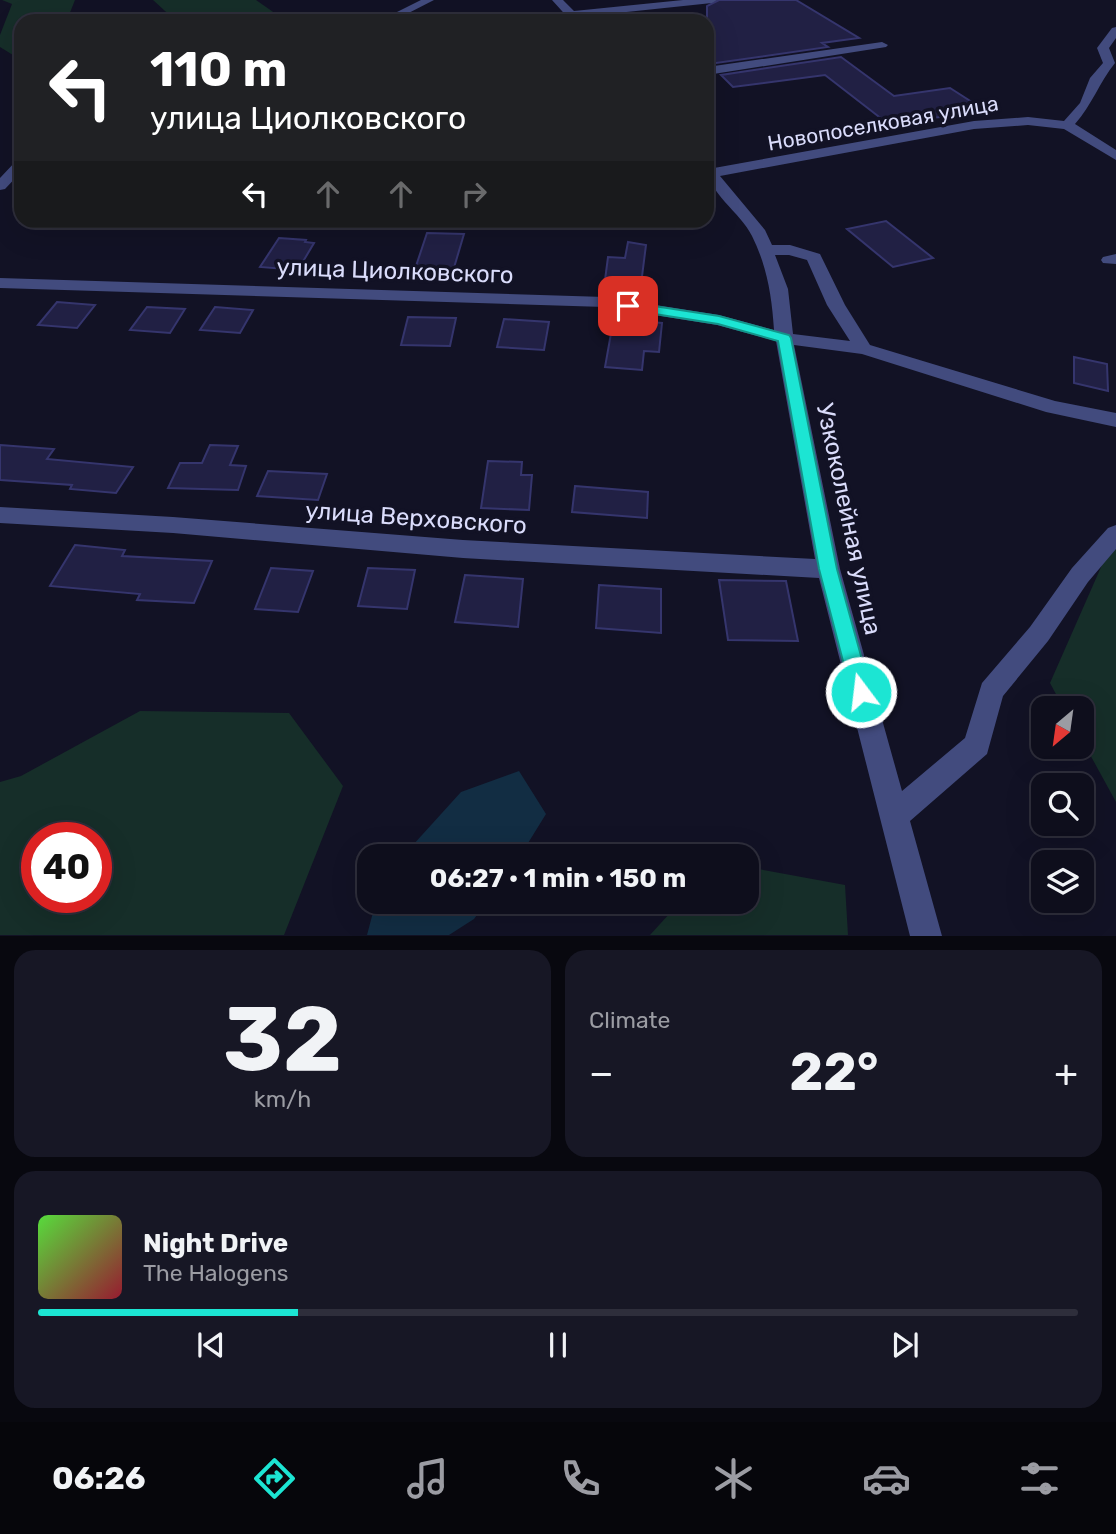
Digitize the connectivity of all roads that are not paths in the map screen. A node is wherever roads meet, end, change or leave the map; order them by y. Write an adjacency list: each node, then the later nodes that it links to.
1 (429, 0): 4 (street)
2 (556, 0): 5 (street)
3 (712, 0): 6 (street)
4 (399, 14)
5 (570, 14)
6 (605, 14)
7 (1116, 30): 10 (street)
8 (881, 45): 9 (street)
9 (714, 70)
10 (1067, 125): 11 (street); 13 (street, Новопоселковая улица)
11 (1116, 156)
12 (14, 171): 15 (street)
13 (714, 172)
14 (714, 180): 16 (street, Узкоколейная улица)
15 (0, 186)
16 (766, 250): 18 (street, Узкоколейная улица); 19 (street)
17 (0, 283): 18 (street, улица Циолковского)
18 (785, 338): 19 (street, улица Циолковского); 23 (street, Узкоколейная улица)
19 (863, 349): 20 (street, улица Циолковского)
20 (1116, 420)
21 (0, 515): 23 (street, улица Верховского)
22 (1116, 534): 24 (street)
23 (828, 569): 24 (street, Узкоколейная улица)
24 (894, 817): 25 (street, Узкоколейная улица)
25 (926, 936)

